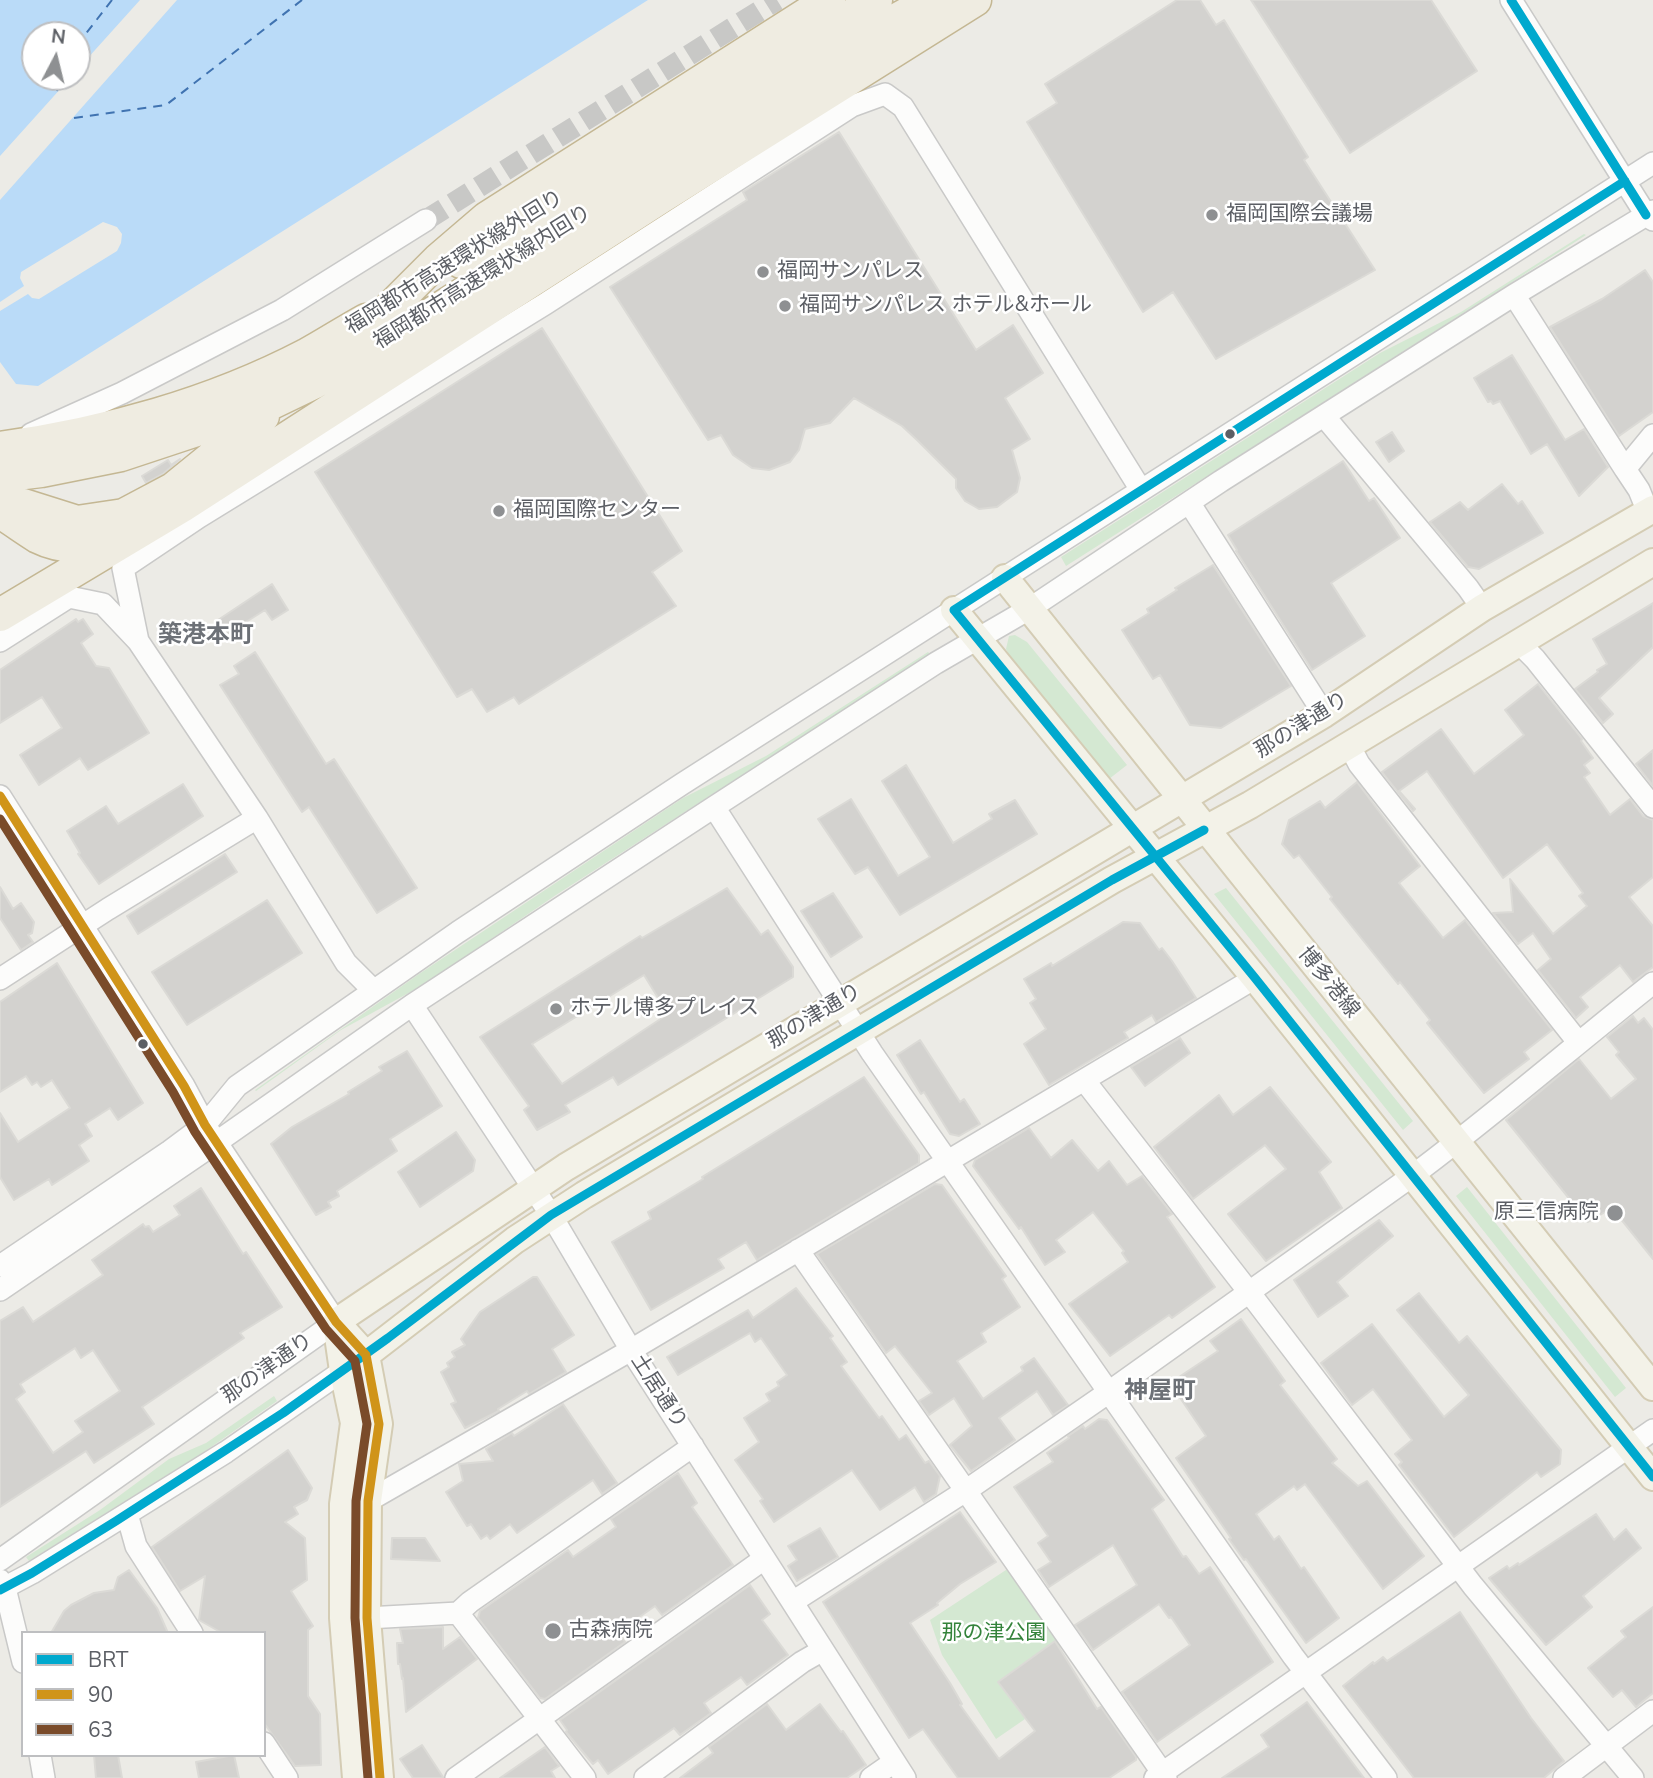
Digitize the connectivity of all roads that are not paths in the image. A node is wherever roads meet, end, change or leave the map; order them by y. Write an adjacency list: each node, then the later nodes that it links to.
1 (829, 0): 17 (highway)
2 (876, 0): 13 (highway, 福岡都市高速環状線外回り)
3 (932, 0): 15 (highway, 福岡都市高速環状線内回り)
4 (975, 0): 19 (highway)
5 (1511, 0): 7 (street)
6 (1653, 163): 7 (street)
7 (1625, 181): 8 (street); 16 (street)
8 (1651, 215): 10 (street)
9 (426, 220): 13 (street)
10 (1514, 295): 11 (street); 14 (street)
11 (1324, 415): 18 (street); 24 (street)
12 (1653, 435): 14 (street)
13 (0, 447)
14 (1625, 468): 20 (street)
15 (0, 476)
16 (1141, 490): 23 (street); 29 (street)
17 (0, 493)
18 (1190, 504): 25 (street); 32 (street)
19 (182, 506): 21 (highway); 27 (highway)
20 (1650, 510): 24 (main road, 那の津通り)
21 (0, 512)
22 (1653, 562): 31 (main road, 那の津通り)
23 (1004, 578): 25 (main road, 博多港線); 26 (street)
24 (1482, 608): 32 (main road, 那の津通り)
25 (1029, 609): 30 (street); 35 (main road, 博多港線)
26 (954, 610): 30 (main road); 47 (street)
27 (0, 615)
28 (0, 641): 29 (street)
29 (138, 641): 38 (street)
30 (978, 641): 36 (street); 40 (main road)
31 (1519, 643): 33 (main road, 那の津通り); 37 (street)
32 (1324, 713): 35 (main road, 那の津通り)
33 (1349, 745): 41 (main road, 那の津通り); 51 (street)
34 (0, 796): 39 (street)
35 (1180, 800): 40 (main road, 那の津通り); 41 (main road, 博多港線)
36 (715, 807): 48 (street); 49 (street)
37 (1653, 807)
38 (257, 818): 43 (street); 47 (street)
39 (8, 828): 43 (street)
40 (1131, 828): 42 (main road); 48 (main road, 那の津通り)
41 (1204, 830): 42 (main road, 那の津通り); 54 (main road, 博多港線)
42 (1154, 857): 44 (main road); 50 (main road, 那の津通り)
43 (82, 925): 45 (street); 53 (street)
44 (1255, 978): 52 (street); 56 (main road)
45 (0, 979)
46 (1653, 983): 51 (street)
47 (373, 990): 53 (street)
48 (840, 1002): 50 (street); 57 (main road, 那の津通り)
49 (412, 1005): 53 (street); 57 (street, 土居通り)
50 (858, 1030): 55 (street); 58 (main road, 那の津通り)
51 (1578, 1042): 54 (street)
52 (1084, 1080): 55 (street); 62 (street)
53 (211, 1134): 60 (street); 61 (street); 63 (street)
54 (1457, 1142): 56 (street); 67 (main road, 博多港線)
55 (948, 1161): 59 (street); 68 (street)
56 (1412, 1176): 62 (street); 71 (main road)
57 (534, 1188): 58 (street, 土居通り); 63 (main road, 那の津通り)
58 (551, 1215): 64 (street, 土居通り); 65 (main road, 那の津通り)
59 (798, 1250): 64 (street); 73 (street)
60 (0, 1266)
61 (0, 1290)
62 (1249, 1292): 68 (street); 78 (street)
63 (336, 1322): 65 (main road); 66 (main road); 77 (street, 那の津通り)
64 (631, 1350): 70 (street, 土居通り); 74 (street)
65 (366, 1355): 66 (street, 那の津通り); 74 (main road)
66 (343, 1371): 75 (street, 那の津通り); 96 (main road)
67 (1653, 1387)
68 (1109, 1392): 73 (street); 86 (street)
69 (1653, 1430): 71 (street)
70 (693, 1446): 76 (street, 土居通り); 81 (street)
71 (1627, 1448): 72 (main road); 78 (street)
72 (1653, 1477)
73 (964, 1492): 80 (street); 93 (street)
74 (368, 1501): 82 (main road)
75 (127, 1514): 79 (street, 那の津通り); 83 (street)
76 (764, 1559): 80 (street, 土居通り); 88 (street)
77 (0, 1560)
78 (1459, 1567): 86 (street); 90 (street)
79 (2, 1586): 85 (street)
80 (794, 1601): 84 (street, 土居通り)
81 (458, 1613): 82 (street); 88 (street)
82 (367, 1618): 97 (main road)
83 (191, 1631)
84 (822, 1650): 92 (street, 土居通り); 100 (street)
85 (21, 1655)
86 (1307, 1673): 93 (street); 102 (street)
87 (1653, 1711): 90 (street)
88 (540, 1719): 98 (street); 99 (street)
89 (266, 1746): 95 (street)
90 (1607, 1746): 103 (street); 104 (street)
91 (40, 1757): 94 (street)
92 (900, 1770): 101 (street)
93 (1161, 1776)
94 (44, 1778)
95 (287, 1778)
96 (356, 1778)
97 (380, 1778)
98 (456, 1778)
99 (585, 1778)
100 (645, 1778)
101 (871, 1778)
102 (1385, 1778)
103 (1564, 1778)
104 (1633, 1778)

